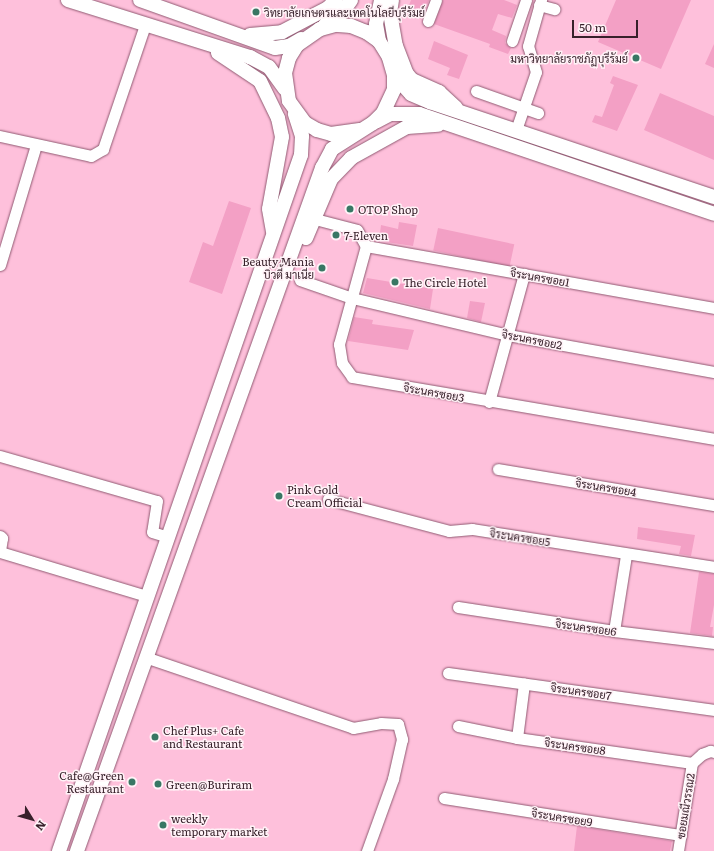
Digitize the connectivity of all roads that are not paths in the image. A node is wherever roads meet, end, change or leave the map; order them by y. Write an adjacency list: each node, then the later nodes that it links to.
1 (68, 0): 13 (main road)
2 (140, 0): 12 (main road)
3 (336, 0): 12 (main road)
4 (351, 0): 14 (main road)
5 (381, 0): 15 (main road)
6 (392, 0): 23 (main road)
7 (436, 0): 11 (street)
8 (522, 1): 16 (street)
9 (540, 3): 10 (street); 21 (street)
10 (554, 9)
11 (428, 21)
12 (209, 23): 14 (main road)
13 (145, 25): 17 (main road); 30 (street)
14 (314, 32): 15 (main road); 19 (main road)
15 (379, 41): 18 (main road)
16 (512, 41)
17 (201, 42): 19 (main road); 34 (main road)
18 (394, 75): 23 (main road); 25 (main road)
19 (285, 89): 22 (main road)
20 (476, 91): 21 (street)
21 (524, 108): 24 (street); 28 (street)
22 (294, 112): 27 (main road); 34 (main road)
23 (460, 112): 28 (main road)
24 (538, 113)
25 (373, 123): 26 (main road); 27 (main road)
26 (452, 125): 32 (main road); 33 (main road)
27 (360, 130): 37 (main road)
28 (516, 130): 31 (main road)
29 (0, 136): 30 (street)
30 (36, 145): 36 (street)
31 (714, 197)
32 (714, 214)
33 (315, 219): 35 (street); 37 (main road)
34 (273, 234): 51 (main road)
35 (366, 246): 38 (street, จิระนครซอย1); 40 (street, จิระนครซอย3)
36 (0, 265)
37 (288, 265): 59 (main road)
38 (524, 274): 41 (street, จิระนครซอย1); 42 (street)
39 (300, 280): 40 (street, จิระนครซอย2)
40 (352, 298): 42 (street, จิระนครซอย2); 44 (street, จิระนครซอย3)
41 (714, 308)
42 (508, 335): 43 (street, จิระนครซอย2); 44 (street)
43 (714, 372)
44 (489, 402): 45 (street, จิระนครซอย3)
45 (714, 439)
46 (0, 456): 51 (street)
47 (498, 470): 49 (street, จิระนครซอย4)
48 (328, 499): 53 (street, จิระนครซอย5)
49 (714, 505)
50 (0, 536): 52 (street)
51 (168, 537): 55 (main road)
52 (0, 551): 55 (street)
53 (626, 555): 54 (street, จิระนครซอย5); 57 (street)
54 (714, 567)
55 (147, 596): 69 (main road)
56 (458, 607): 57 (street, จิระนครซอย6)
57 (614, 631): 58 (street, จิระนครซอย6)
58 (714, 643)
59 (145, 657): 70 (main road); 71 (street)
60 (448, 673): 61 (street, จิระนครซอย7)
61 (524, 683): 62 (street, จิระนครซอย7); 64 (street)
62 (714, 710)
63 (458, 726): 64 (street, จิระนครซอย8)
64 (516, 738): 66 (street, จิระนครซอย8)
65 (714, 752): 66 (street, ซอยมณีวรรณ2)
66 (692, 763): 68 (street, ซอยมณีวรรณ2)
67 (444, 798): 68 (street, จิระนครซอย9)
68 (681, 835): 72 (street, ซอยมณีวรรณ2)
69 (59, 851)
70 (77, 851)
71 (367, 851)
72 (678, 851)

